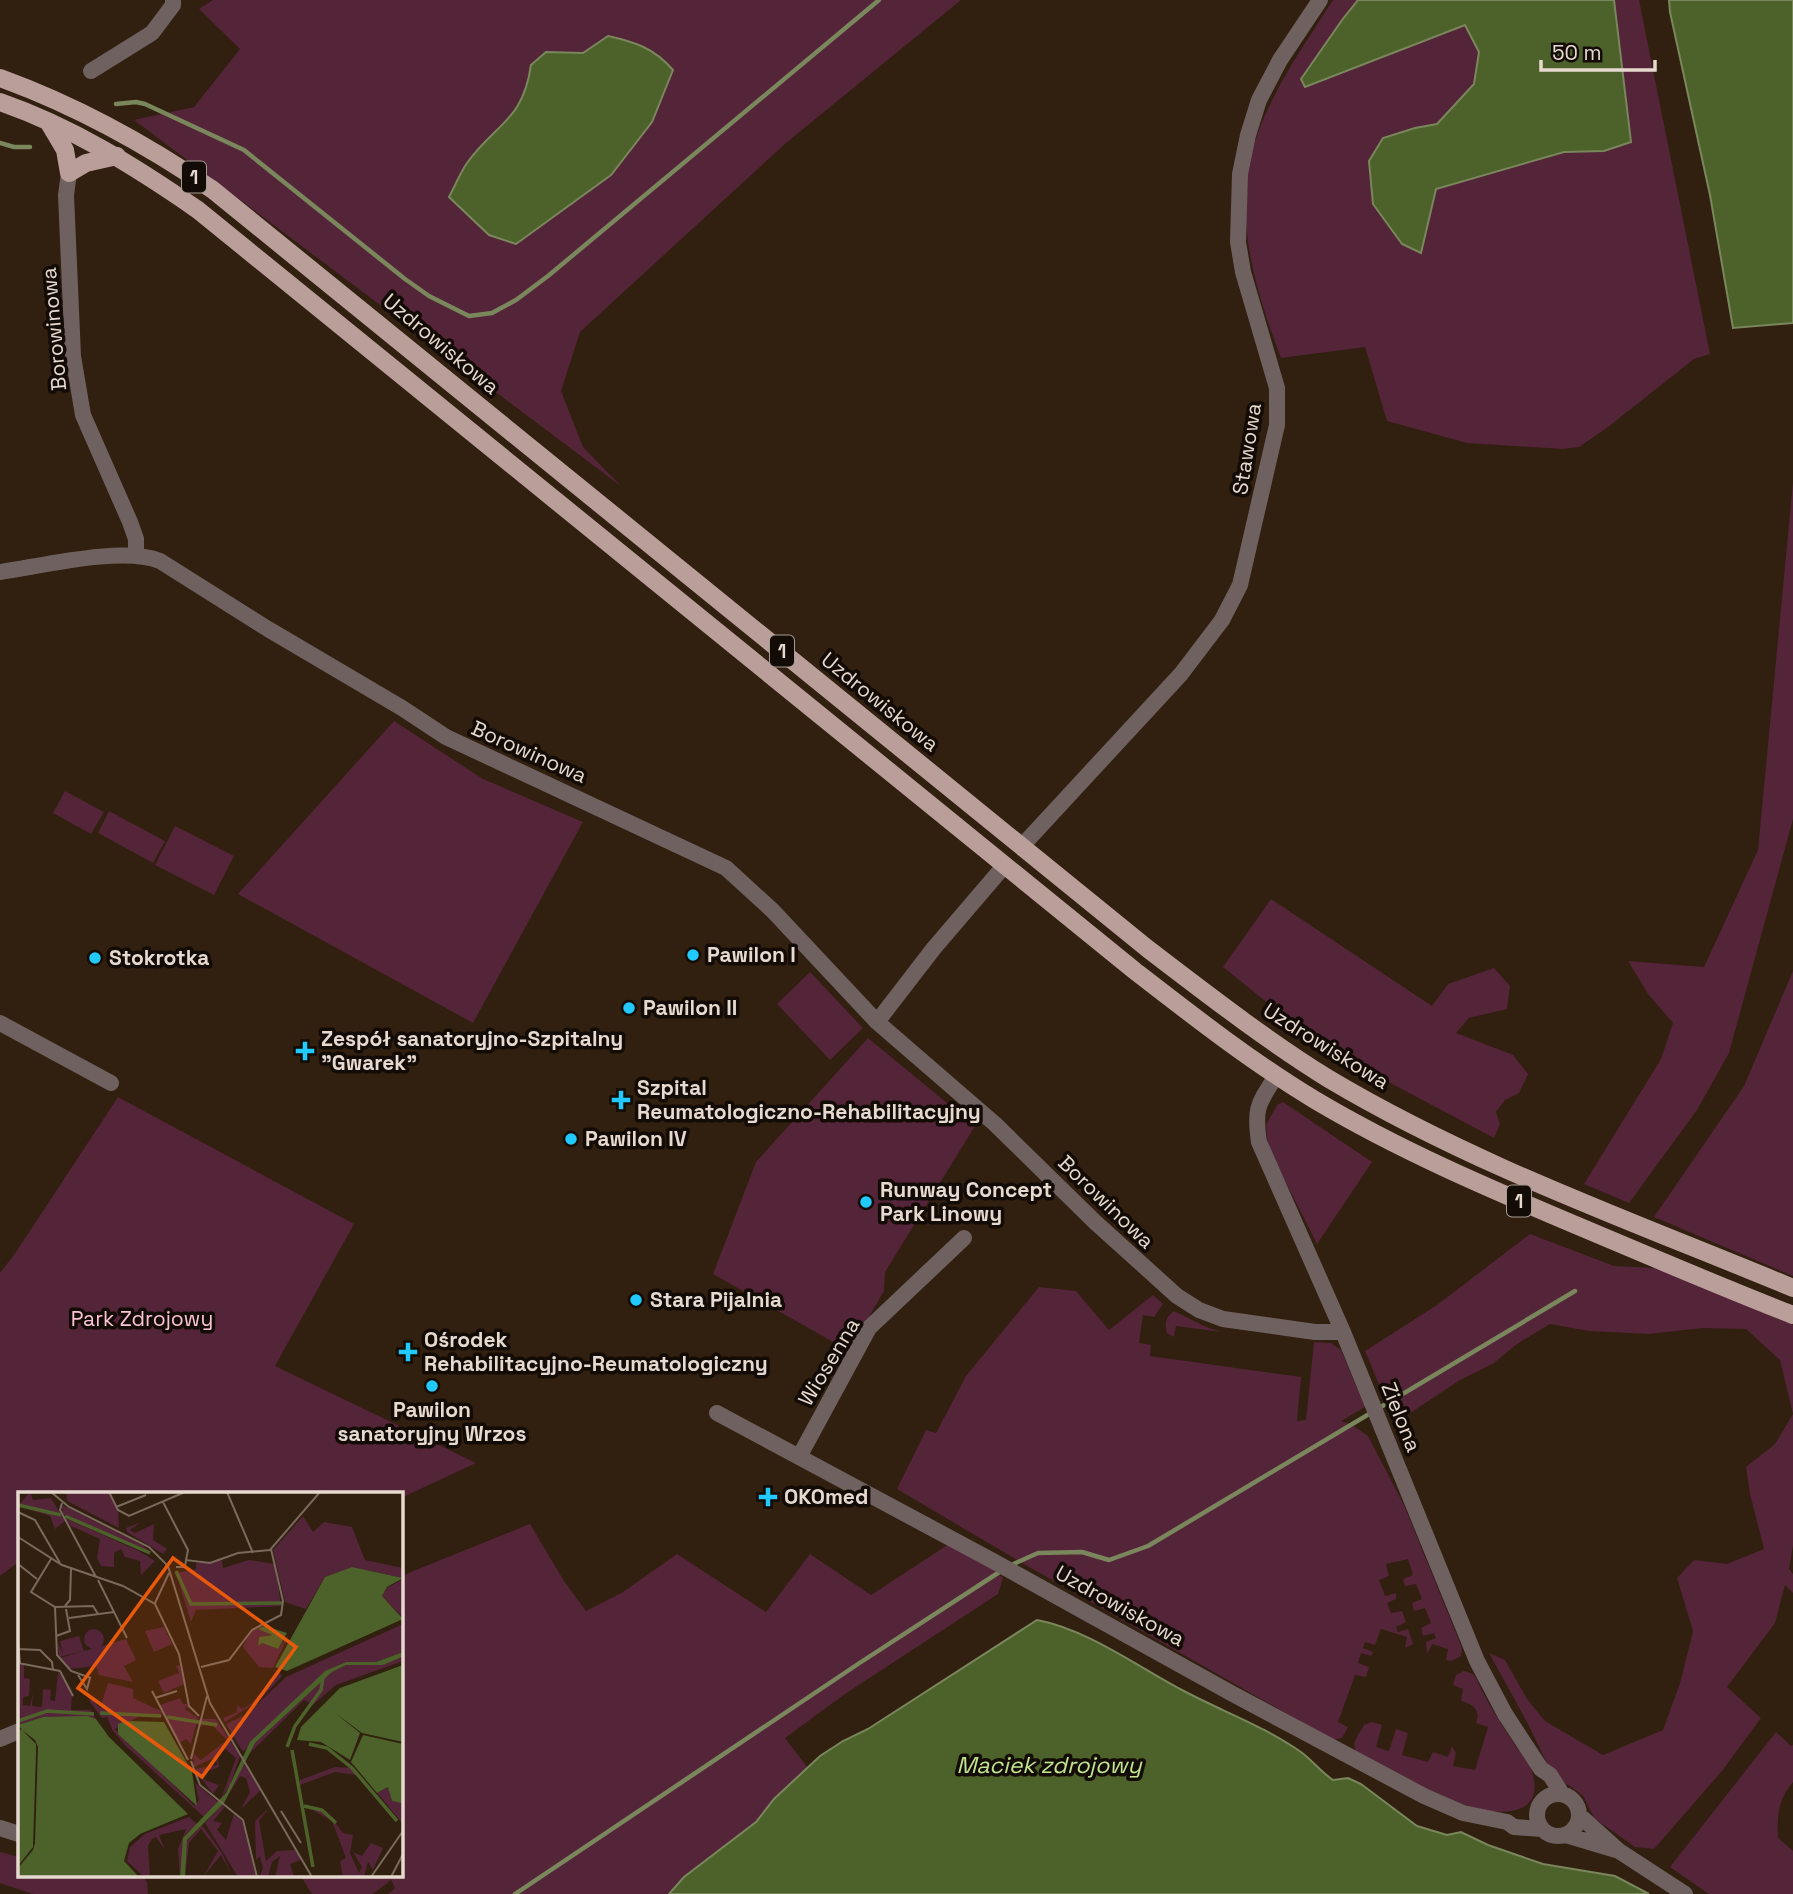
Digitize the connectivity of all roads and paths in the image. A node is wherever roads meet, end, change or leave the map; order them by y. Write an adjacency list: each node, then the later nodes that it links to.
1 (173, 0): 3 (street)
2 (1320, 0): 12 (street, Stawowa)
3 (91, 71)
4 (0, 78): 12 (main road, Uzdrowiskowa / 1)
5 (0, 102): 6 (main road, 1)
6 (47, 121): 7 (main road, 1); 8 (main road)
7 (117, 156): 8 (main road); 11 (main road, 1)
8 (69, 173): 9 (street, Borowinowa)
9 (136, 555): 10 (street, Borowinowa); 14 (street, Borowinowa)
10 (0, 572)
11 (979, 844): 12 (main road); 13 (main road, 1)
12 (1022, 846): 19 (main road, Uzdrowiskowa / 1)
13 (1005, 865): 14 (street); 16 (main road, 1)
14 (877, 1022): 21 (street, Borowinowa)
15 (0, 1023): 17 (street)
16 (1276, 1076): 20 (main road, 1); 21 (street, Zielona)
17 (111, 1083)
18 (964, 1238): 23 (street, Wiosenna)
19 (1787, 1286)
20 (1793, 1315)
21 (1343, 1332): 26 (street, Zielona)
22 (717, 1413): 23 (street, Uzdrowiskowa)
23 (799, 1457): 30 (street, Uzdrowiskowa)
24 (18, 1731): 25 (street)
25 (0, 1739)
26 (1541, 1769): 27 (street, Zielona); 28 (street)
27 (1562, 1794): 28 (street); 29 (street)
28 (1540, 1806): 30 (street); 32 (street)
29 (1579, 1815): 34 (street); 35 (street)
30 (1507, 1822): 32 (street, Uzdrowiskowa)
31 (0, 1828): 33 (street)
32 (1542, 1829): 34 (street)
33 (18, 1834)
34 (1566, 1835): 35 (street)
35 (1619, 1851): 36 (street)
36 (1685, 1894)

